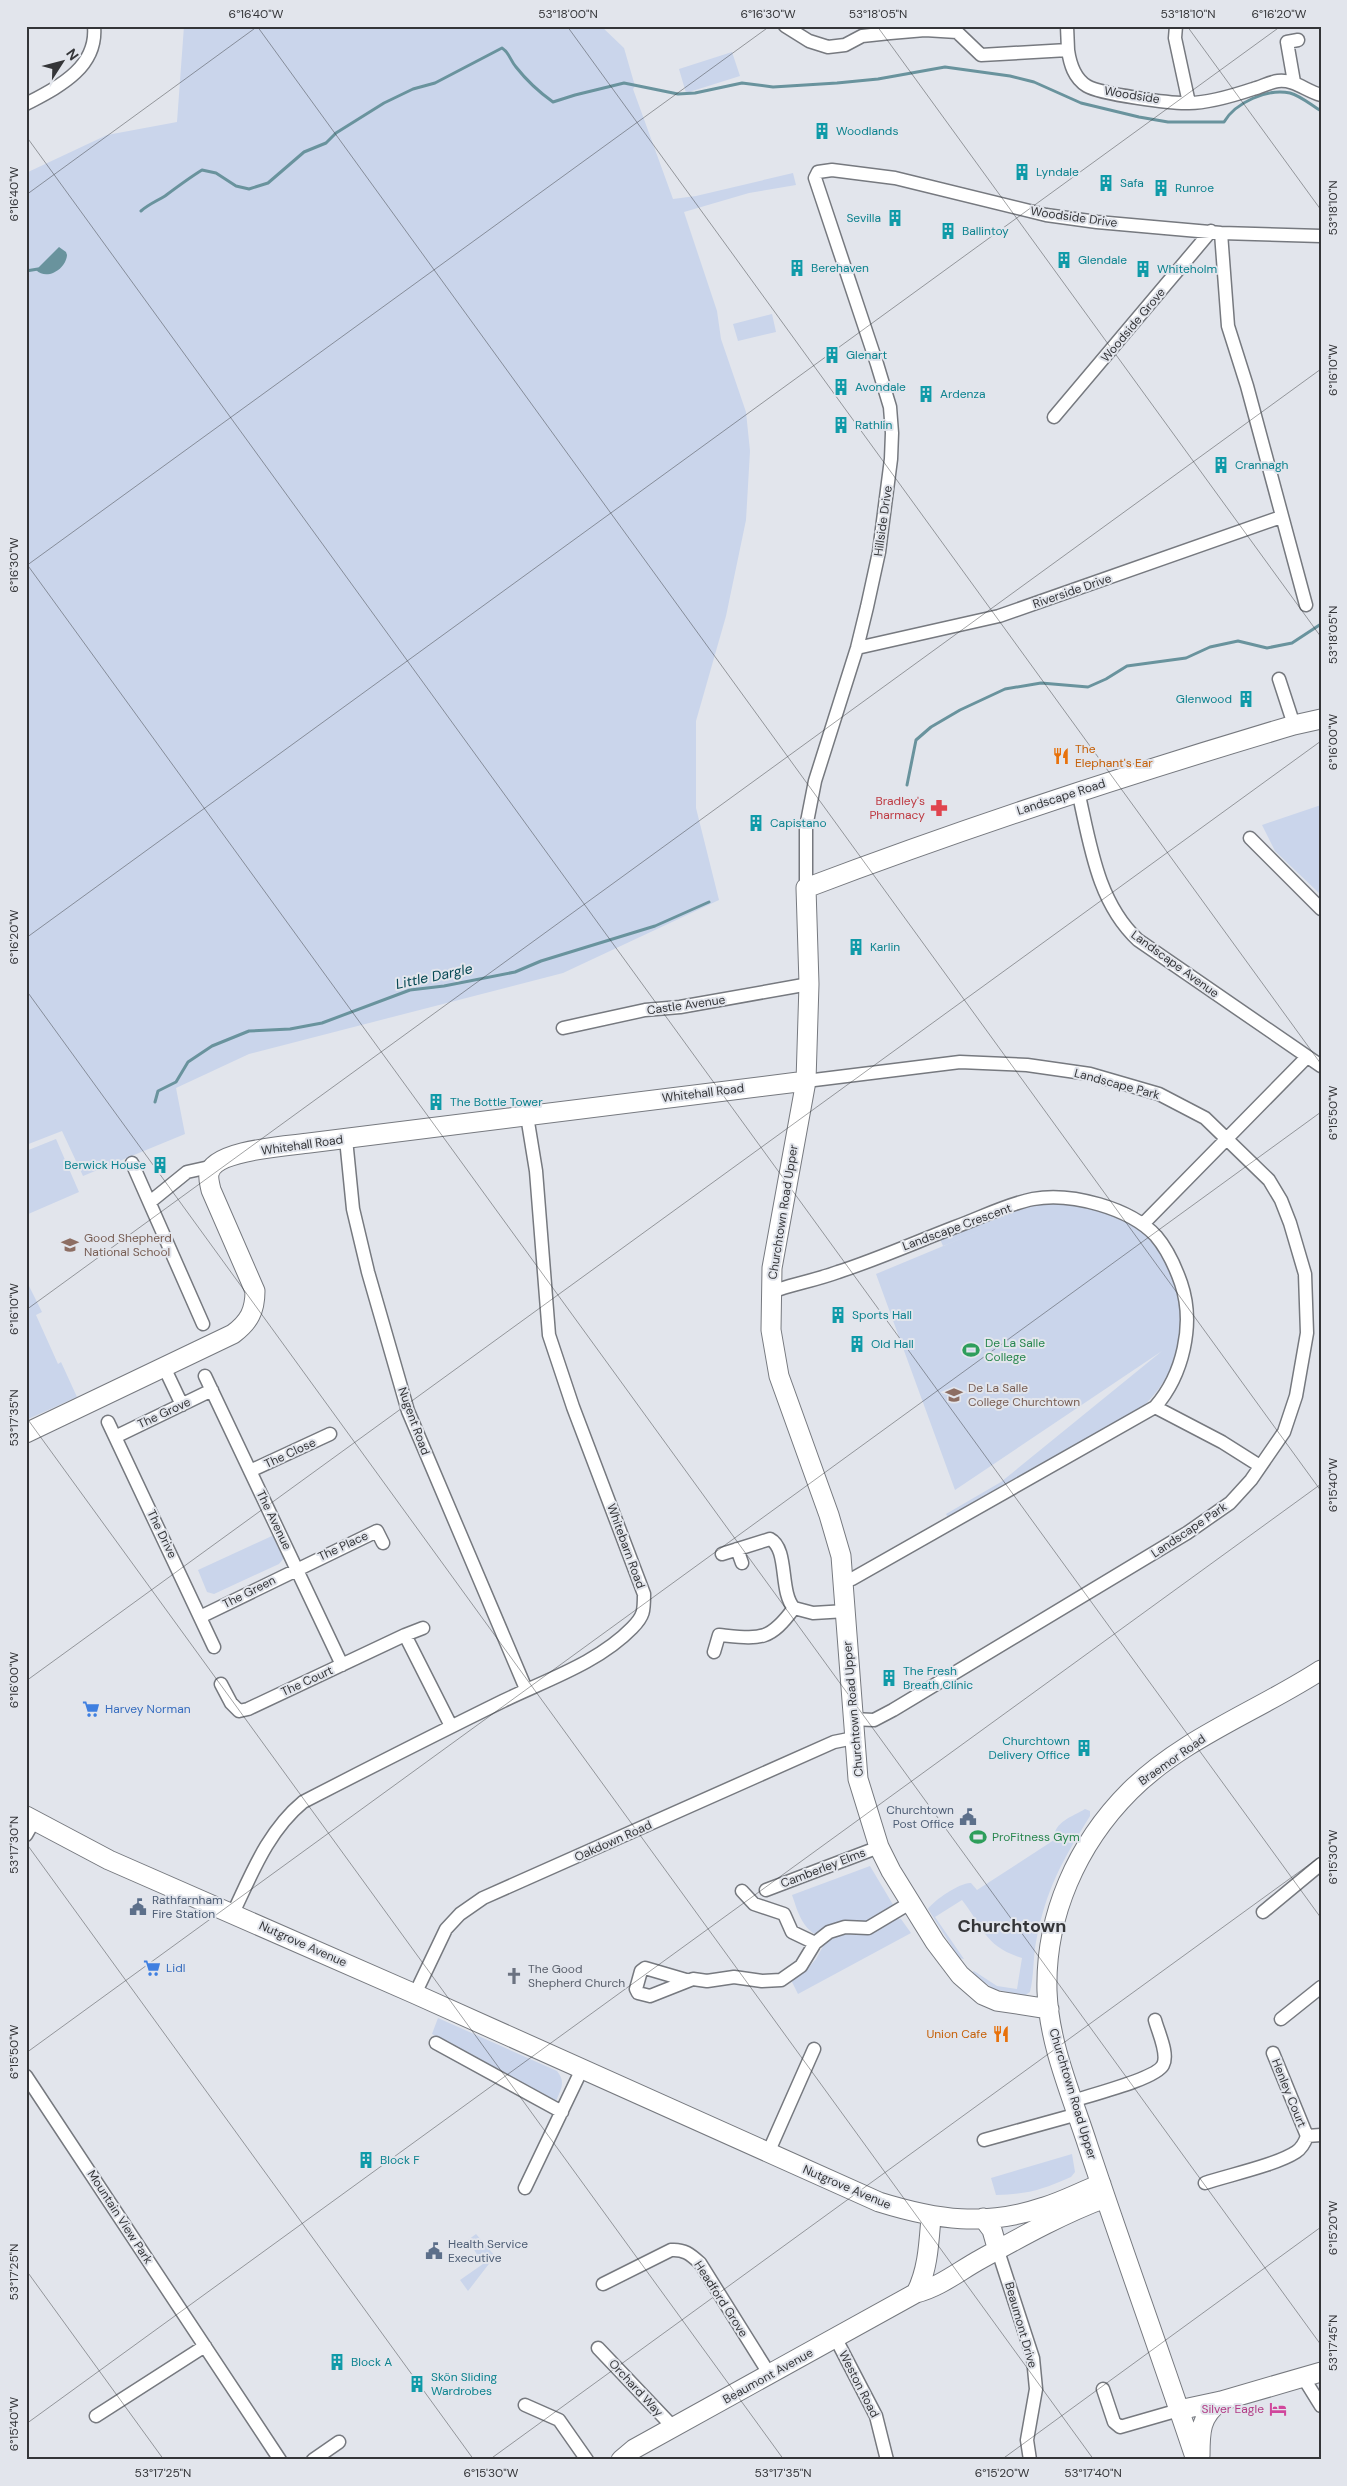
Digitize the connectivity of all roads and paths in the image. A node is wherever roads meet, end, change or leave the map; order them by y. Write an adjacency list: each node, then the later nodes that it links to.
1 (94, 26): 12 (street)
2 (785, 26): 6 (street)
3 (1067, 26): 8 (street, Woodside)
4 (1176, 26): 11 (street)
5 (957, 29): 6 (street); 8 (street)
6 (862, 31)
7 (1298, 40): 9 (street)
8 (1068, 50): 11 (street, Woodside)
9 (1294, 82): 10 (street); 11 (street, Woodside)
10 (1321, 95)
11 (1189, 103)
12 (26, 104)
13 (832, 170): 14 (street, Woodside Drive); 19 (street, Hillside Drive)
14 (1216, 232): 15 (street, Woodside Drive); 16 (street, Woodside Grove); 17 (street)
15 (1321, 236)
16 (1054, 417)
17 (1281, 517): 18 (street); 19 (street, Riverside Drive)
18 (1306, 605)
19 (857, 648): 25 (street, Hillside Drive)
20 (1279, 679): 22 (street)
21 (1321, 719): 22 (street, Landscape Road)
22 (1294, 725): 23 (street, Landscape Road)
23 (1078, 791): 25 (street, Landscape Road); 29 (street, Landscape Avenue)
24 (1250, 838): 26 (street)
25 (806, 888): 27 (street, Churchtown Road Upper)
26 (1321, 910)
27 (809, 984): 28 (street, Castle Avenue); 31 (street, Churchtown Road Upper)
28 (562, 1028)
29 (1307, 1057): 30 (street, Landscape Avenue); 33 (street)
30 (1321, 1066)
31 (806, 1080): 32 (street, Whitehall Road); 33 (street, Landscape Park); 39 (street, Churchtown Road Upper)
32 (527, 1116): 34 (street, Whitehall Road); 68 (street, Whitebarn Road)
33 (1228, 1138): 38 (street); 50 (street, Landscape Park)
34 (346, 1140): 36 (street, Whitehall Road); 68 (street, Nugent Road)
35 (132, 1163): 37 (street)
36 (214, 1166): 37 (street); 41 (street)
37 (150, 1202): 40 (street)
38 (1143, 1224): 39 (street, Landscape Crescent); 45 (street, Landscape Crescent)
39 (771, 1288): 57 (street, Churchtown Road Upper)
40 (203, 1324)
41 (164, 1367): 44 (street); 47 (street)
42 (205, 1376): 43 (street, The Avenue)
43 (212, 1390): 44 (street, The Grove); 51 (street, The Avenue)
44 (182, 1405): 49 (street, The Grove)
45 (1155, 1407): 50 (street); 57 (street, Landscape Crescent)
46 (108, 1422): 49 (street, The Drive)
47 (26, 1433)
48 (330, 1434): 51 (street, The Close)
49 (115, 1437): 60 (street, The Drive)
50 (1260, 1466): 69 (street, Landscape Park)
51 (250, 1472): 56 (street, The Avenue)
52 (383, 1543): 56 (street, The Place)
53 (737, 1549): 54 (street); 55 (street); 58 (street)
54 (722, 1554)
55 (742, 1563)
56 (297, 1568): 60 (street, The Green); 65 (street, The Avenue)
57 (843, 1582): 59 (street, Churchtown Road Upper)
58 (794, 1608): 59 (street); 64 (street)
59 (846, 1611): 69 (street, Churchtown Road Upper)
60 (200, 1616): 63 (street, The Drive)
61 (423, 1628): 62 (street, The Court)
62 (405, 1635): 65 (street, The Court); 70 (street)
63 (214, 1647)
64 (714, 1652)
65 (342, 1665): 67 (street, The Court)
66 (1321, 1670): 84 (street, Braemor Road)
67 (221, 1684)
68 (526, 1690): 70 (street, Whitebarn Road)
69 (852, 1719): 71 (street, Churchtown Road Upper)
70 (451, 1726): 79 (street, Whitebarn Road)
71 (854, 1738): 73 (street, Churchtown Road Upper); 83 (street, Oakdown Road)
72 (29, 1824): 79 (street, Nutgrove Avenue)
73 (880, 1847): 75 (street, Camberley Elms); 77 (street, Churchtown Road Upper)
74 (1321, 1864): 78 (street)
75 (766, 1890)
76 (742, 1891): 80 (street)
77 (910, 1903): 80 (street); 84 (street, Churchtown Road Upper)
78 (1263, 1912)
79 (233, 1913): 83 (street, Nutgrove Avenue)
80 (815, 1943): 81 (street)
81 (686, 1980)
82 (1321, 1987): 85 (street)
83 (415, 1994): 90 (street, Nutgrove Avenue)
84 (1049, 2009): 93 (street, Churchtown Road Upper)
85 (1281, 2019)
86 (1155, 2020): 93 (street)
87 (436, 2043): 94 (street)
88 (814, 2049): 98 (street)
89 (1273, 2052): 96 (street, Henley Court)
90 (582, 2069): 94 (street); 98 (street, Nutgrove Avenue)
91 (26, 2076): 92 (street, Mountain View Park)
92 (31, 2091): 111 (street, Mountain View Park)
93 (1076, 2107): 97 (street); 101 (street, Churchtown Road Upper)
94 (562, 2112): 100 (street)
95 (1321, 2135): 96 (street)
96 (1307, 2136): 99 (street, Henley Court)
97 (984, 2140)
98 (768, 2152): 103 (street, Nutgrove Avenue)
99 (1205, 2183)
100 (525, 2188)
101 (1103, 2191): 102 (street, Nutgrove Avenue); 119 (street, Churchtown Road Upper)
102 (1063, 2208): 104 (street, Nutgrove Avenue); 105 (street, Beaumont Avenue)
103 (931, 2217): 104 (street, Nutgrove Avenue); 106 (street)
104 (983, 2218): 105 (street)
105 (998, 2250): 107 (street, Beaumont Avenue); 128 (street, Beaumont Drive)
106 (928, 2253): 107 (street); 109 (street)
107 (961, 2270): 109 (street, Beaumont Avenue)
108 (603, 2284): 113 (street, Headford Grove)
109 (916, 2293): 110 (street, Beaumont Avenue)
110 (836, 2339): 113 (street, Beaumont Avenue); 127 (street, Weston Road)
111 (205, 2346): 120 (street); 123 (street, Mountain View Park)
112 (598, 2348): 121 (street, Orchard Way)
113 (770, 2375): 121 (street, Beaumont Avenue)
114 (1312, 2375): 116 (street); 118 (street)
115 (1103, 2388): 119 (street)
116 (1221, 2401): 119 (street); 129 (street)
117 (525, 2405): 125 (street)
118 (1321, 2406)
119 (1179, 2410): 129 (street, Churchtown Road Upper)
120 (96, 2416)
121 (674, 2428): 126 (street, Beaumont Avenue)
122 (339, 2442): 124 (street)
123 (280, 2460)
124 (313, 2460)
125 (586, 2460)
126 (621, 2460)
127 (887, 2460)
128 (1030, 2460)
129 (1198, 2460)

